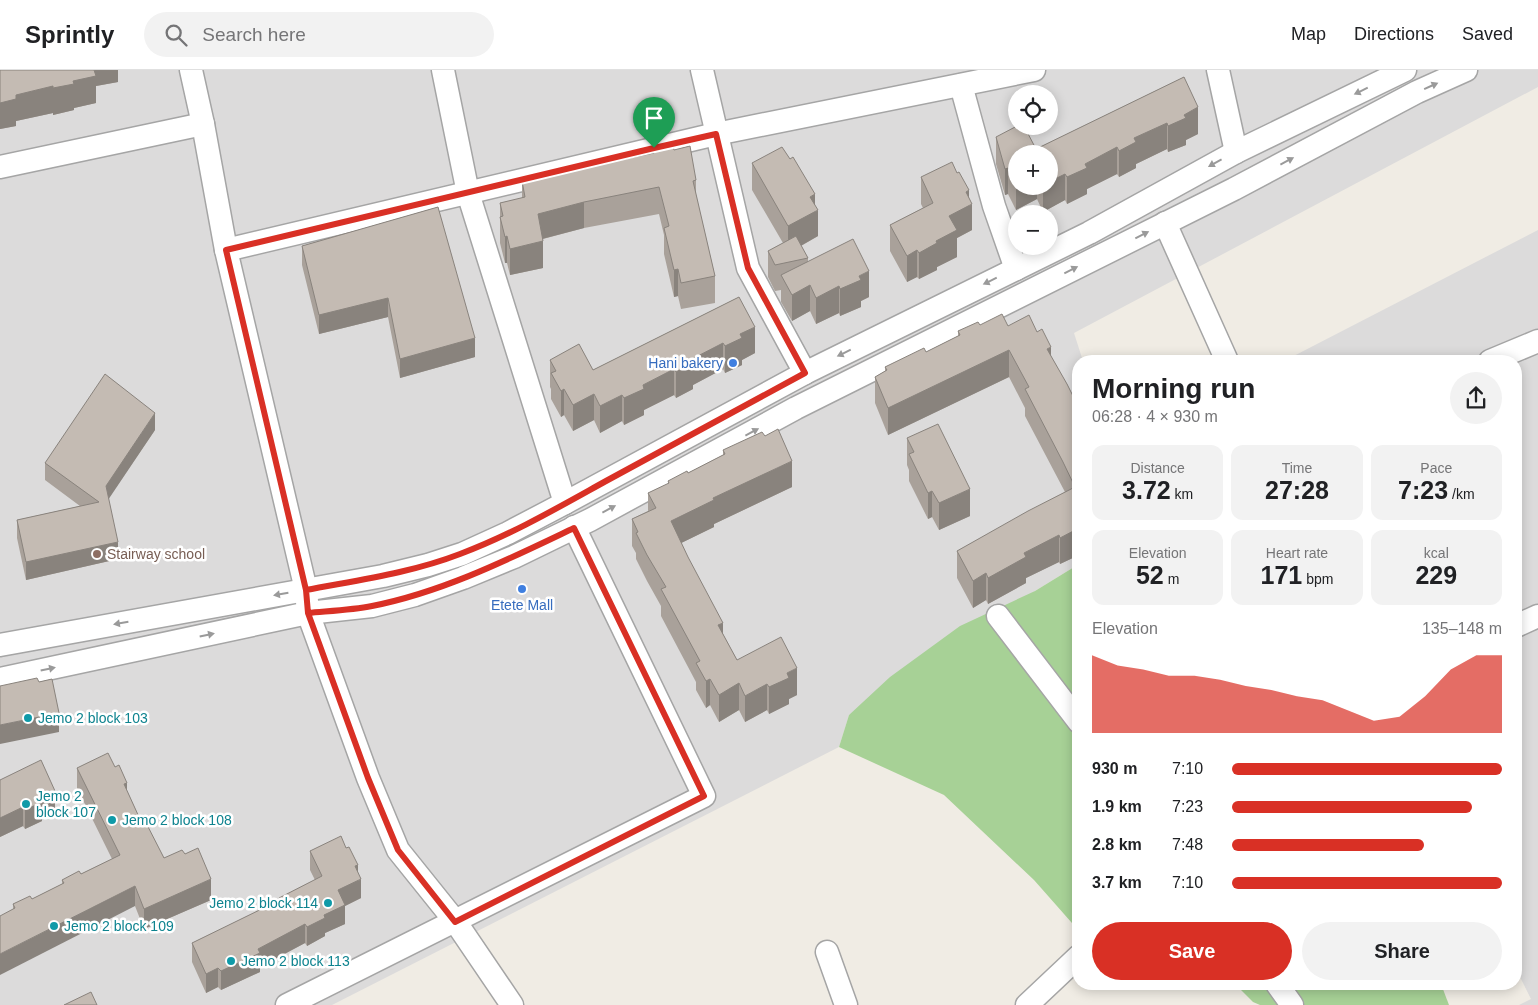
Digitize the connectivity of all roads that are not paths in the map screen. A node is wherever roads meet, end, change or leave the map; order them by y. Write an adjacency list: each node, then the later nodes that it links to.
1 (191, 70): 9 (street)
2 (442, 70): 13 (street)
3 (702, 70): 10 (street)
4 (1034, 70): 8 (street)
5 (1218, 70): 11 (street)
6 (1405, 70): 11 (street, one-way to 11)
7 (1466, 70): 14 (street, one-way to 7)
8 (961, 84): 10 (street); 18 (street)
9 (203, 124): 12 (street); 16 (street)
10 (716, 134): 13 (street); 22 (street)
11 (1236, 152): 15 (street, one-way to 15)
12 (0, 167)
13 (468, 193): 16 (street); 23 (street)
14 (1165, 223): 17 (street, one-way to 14); 20 (street)
15 (1089, 233): 17 (street); 18 (street)
16 (226, 250): 25 (street)
17 (1098, 257): 24 (street, one-way to 17)
18 (1016, 269): 22 (street, one-way to 22)
19 (1538, 341): 21 (street)
20 (1224, 355)
21 (1504, 355)
22 (805, 373): 23 (street)
23 (566, 503): 25 (street)
24 (574, 528): 26 (street); 33 (street)
25 (306, 590): 26 (street); 30 (street, one-way to 30)
26 (308, 613): 31 (street, one-way to 26); 33 (street)
27 (998, 616): 32 (street)
28 (1538, 616): 29 (street)
29 (1522, 623)
30 (0, 645)
31 (0, 679)
32 (1072, 713)
33 (455, 922): 37 (street); 38 (street)
34 (828, 952): 39 (street)
35 (1072, 963): 40 (street)
36 (1281, 990): 41 (street)
37 (287, 1005)
38 (512, 1005)
39 (846, 1005)
40 (1027, 1005)
41 (1292, 1005)

